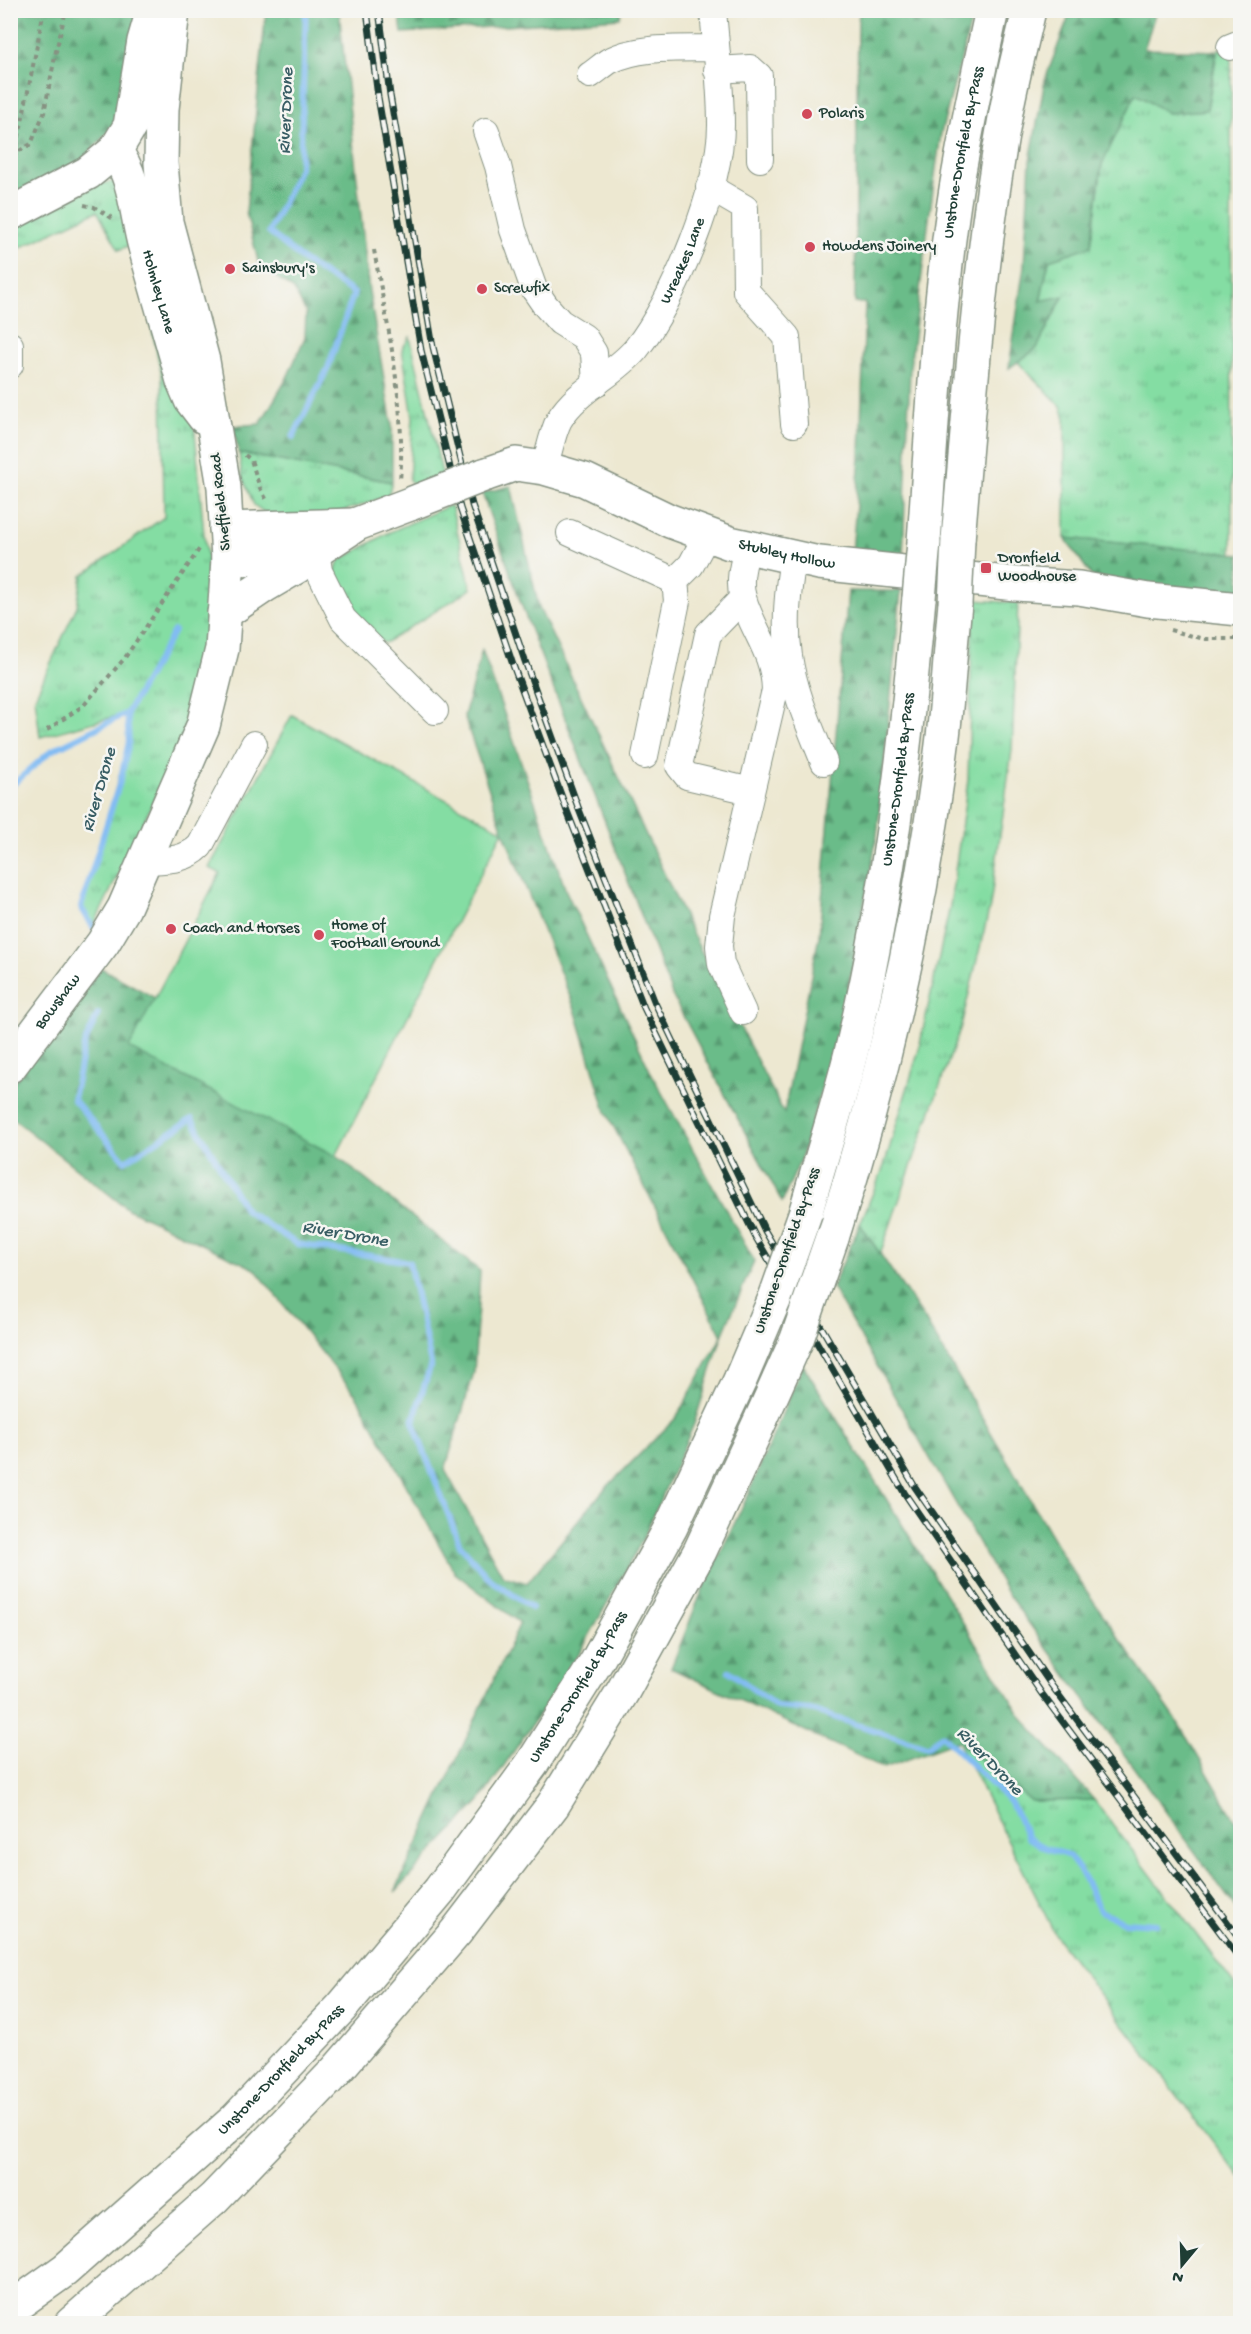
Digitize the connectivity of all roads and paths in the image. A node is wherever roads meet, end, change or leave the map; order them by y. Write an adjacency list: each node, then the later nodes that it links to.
1 (44, 10): 11 (path)
2 (66, 10): 11 (path)
3 (153, 10): 12 (main road)
4 (173, 10): 24 (main road, Sheffield Road)
5 (713, 10): 8 (street, Wreakes Lane)
6 (992, 10): 48 (main road, Unstone-Dronfield By-Pass, bridge)
7 (1029, 10): 49 (main road, Unstone-Dronfield By-Pass, bridge)
8 (717, 59): 9 (street); 13 (street); 15 (street, Wreakes Lane)
9 (591, 75)
10 (486, 131): 22 (street)
11 (18, 151): 14 (path)
12 (116, 151): 16 (main road); 18 (main road, Holmley Lane)
13 (760, 159)
14 (10, 182)
15 (709, 187): 22 (street, Wreakes Lane); 23 (street)
16 (44, 196): 17 (main road); 18 (path)
17 (10, 214)
18 (143, 239): 24 (main road, Holmley Lane)
19 (374, 250): 26 (path)
20 (10, 345): 21 (street)
21 (10, 365)
22 (596, 384): 25 (street, Wreakes Lane)
23 (794, 424)
24 (213, 429): 30 (main road, Sheffield Road)
25 (544, 468): 26 (main road, Stubley Hollow, bridge); 29 (main road, Stubley Hollow)
26 (404, 507): 27 (main road, Stubley Hollow)
27 (357, 524): 30 (main road, Stubley Hollow); 32 (main road, Stubley Hollow)
28 (570, 534): 34 (street)
29 (707, 535): 31 (main road, Stubley Hollow); 34 (street)
30 (227, 543): 32 (main road, Stubley Hollow); 37 (main road, Sheffield Road); 39 (path)
31 (747, 548): 33 (main road, Stubley Hollow); 35 (street)
32 (316, 551): 37 (main road, Stubley Hollow); 38 (street)
33 (793, 558): 36 (main road, Stubley Hollow); 42 (street)
34 (675, 581): 41 (street)
35 (743, 598): 43 (street); 43 (street)
36 (1240, 609)
37 (224, 613): 44 (main road, Sheffield Road)
38 (435, 711)
39 (47, 730)
40 (254, 744): 44 (street)
41 (645, 756)
42 (824, 762)
43 (751, 791): 46 (street)
44 (146, 861): 45 (main road, Sheffield Road)
45 (84, 969): 47 (main road, Bowshaw)
46 (743, 1012)
47 (10, 1066)
48 (10, 2309)
49 (71, 2324)

